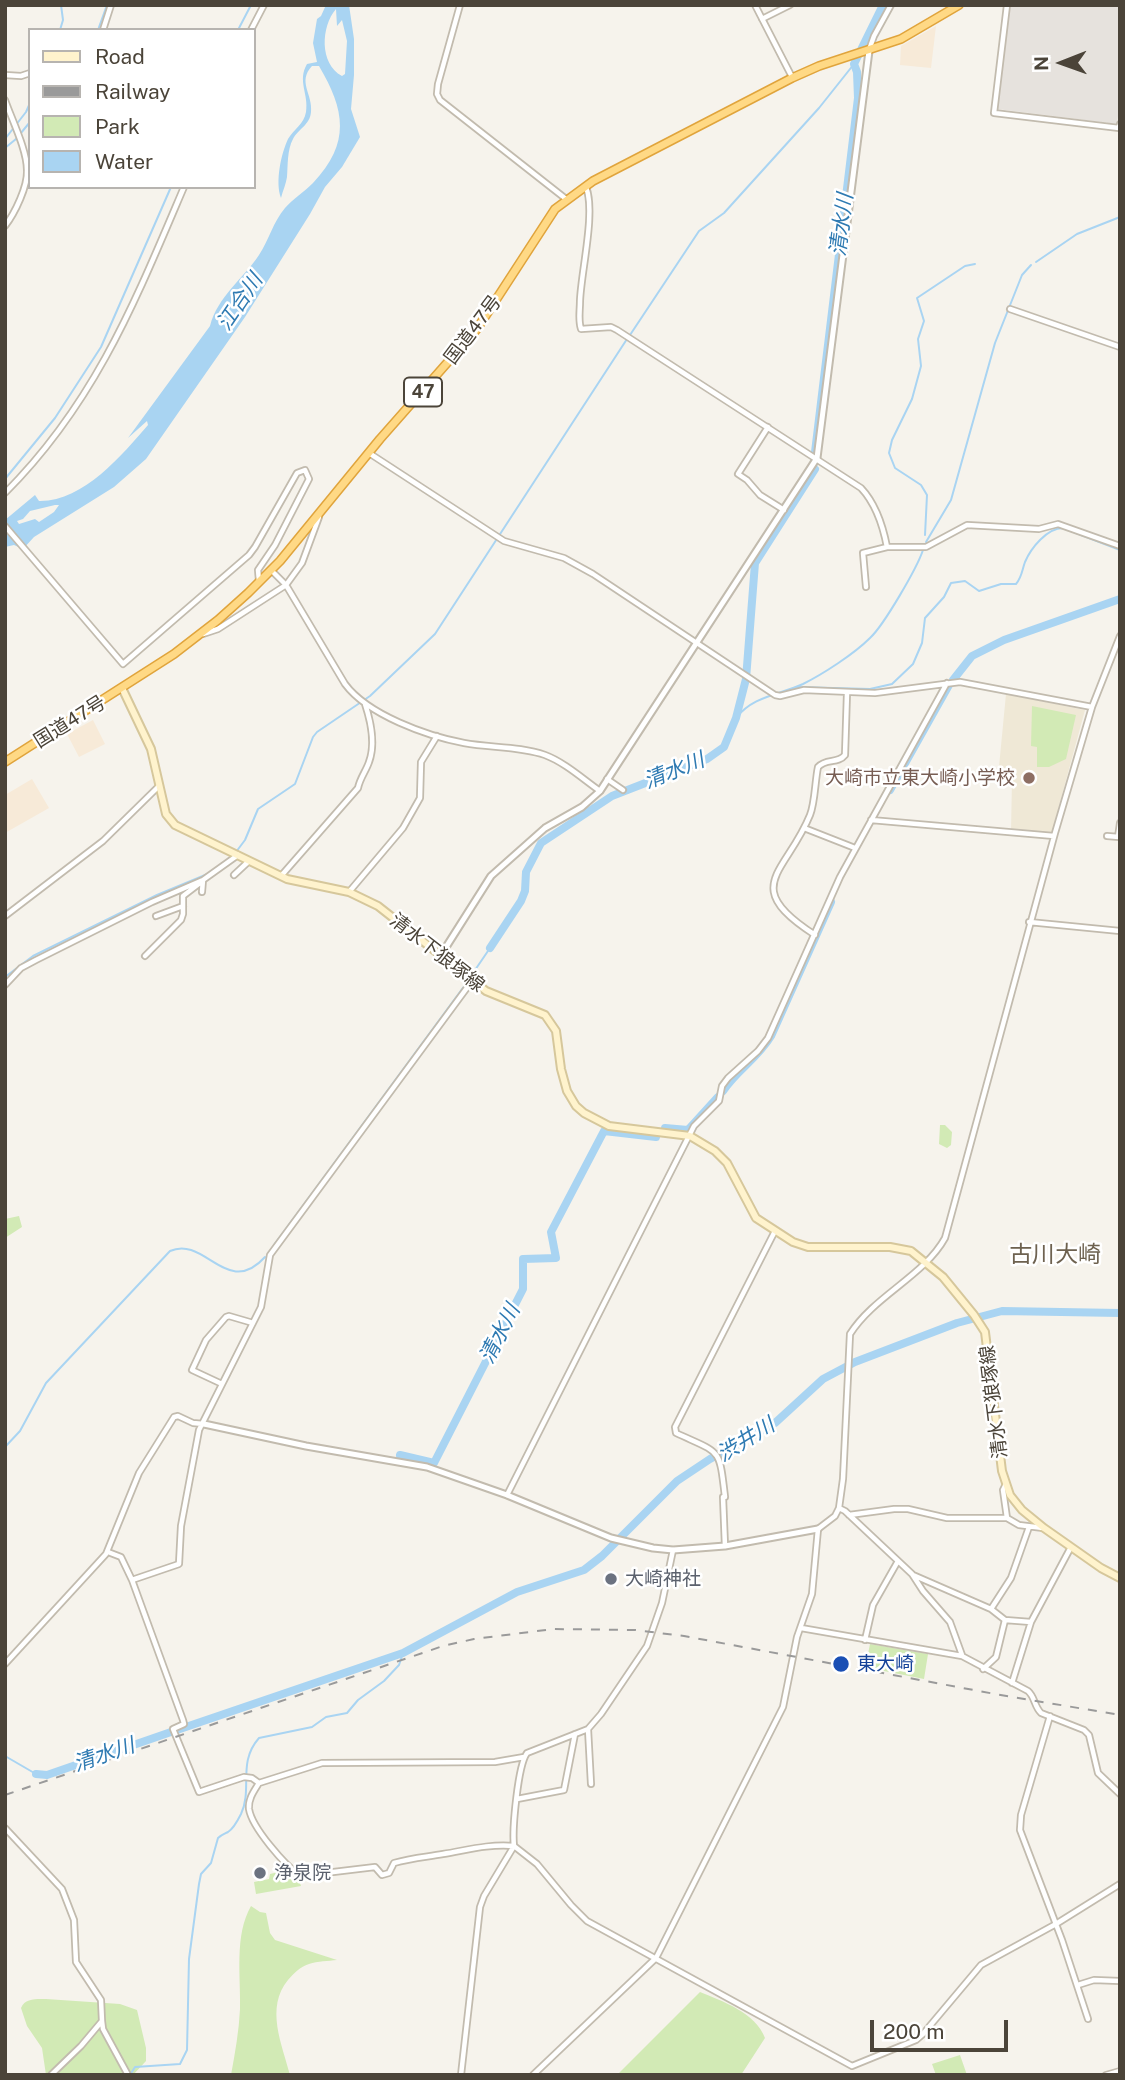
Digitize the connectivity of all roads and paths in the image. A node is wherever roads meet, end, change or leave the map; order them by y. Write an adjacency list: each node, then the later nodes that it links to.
1 (111, 5): 10 (street)
2 (264, 5): 11 (street)
3 (460, 5): 22 (street)
4 (755, 5): 9 (street)
5 (790, 5): 9 (street)
6 (891, 5): 12 (street)
7 (959, 5): 12 (highway, 国道47号 / 47)
8 (1007, 5): 17 (street)
9 (762, 19): 15 (street)
10 (104, 28)
11 (252, 28)
12 (868, 51): 15 (highway, 国道47号 / 47); 28 (street)
13 (28, 74): 14 (street)
14 (5, 75)
15 (792, 78): 20 (highway, 国道47号 / 47)
16 (5, 100): 18 (street)
17 (1120, 124)
18 (28, 170)
19 (28, 176): 23 (street)
20 (586, 186): 22 (highway, 国道47号 / 47); 26 (street)
21 (183, 189): 29 (street)
22 (566, 199): 27 (highway, 国道47号 / 47)
23 (5, 226)
24 (1010, 309): 25 (street)
25 (1120, 347)
26 (768, 426): 28 (street); 30 (street)
27 (369, 453): 31 (highway, 国道47号 / 47); 41 (street)
28 (817, 458): 30 (street); 34 (street)
29 (5, 493)
30 (784, 510): 41 (street)
31 (320, 513): 35 (highway, 国道47号 / 47); 37 (street)
32 (5, 526): 36 (street)
33 (1120, 546): 34 (street)
34 (887, 547): 38 (street)
35 (271, 570): 36 (highway, 国道47号 / 47); 37 (street)
36 (259, 582): 39 (highway, 国道47号 / 47)
37 (286, 585): 39 (street); 45 (street)
38 (866, 587)
39 (199, 635): 43 (highway, 国道47号 / 47)
40 (1120, 636): 46 (street)
41 (698, 642): 44 (street); 49 (street)
42 (947, 683): 44 (street); 46 (street); 53 (street)
43 (122, 688): 48 (highway, 国道47号 / 47); 50 (main road, 清水下狼塚線)
44 (847, 693): 55 (street)
45 (363, 702): 47 (street); 63 (street)
46 (1092, 707): 56 (street)
47 (437, 736): 52 (street); 66 (street)
48 (5, 762)
49 (607, 779): 51 (street); 52 (street)
50 (159, 786): 60 (main road, 清水下狼塚線); 68 (street)
51 (623, 789)
52 (600, 791): 73 (street)
53 (871, 820): 56 (street); 59 (street)
54 (1120, 823): 58 (street)
55 (804, 828): 59 (street); 72 (street)
56 (1054, 836): 70 (street)
57 (1107, 836): 58 (street)
58 (1119, 837)
59 (855, 848): 72 (street)
60 (236, 853): 61 (main road, 清水下狼塚線); 64 (street)
61 (250, 860): 62 (street); 63 (main road, 清水下狼塚線)
62 (234, 875)
63 (281, 876): 66 (main road, 清水下狼塚線)
64 (203, 880): 65 (street); 67 (street); 76 (street)
65 (202, 892)
66 (349, 892): 73 (main road, 清水下狼塚線)
67 (183, 906): 69 (street); 74 (street)
68 (5, 916)
69 (156, 916)
70 (1030, 922): 71 (street); 79 (street)
71 (1120, 932)
72 (814, 935): 77 (street)
73 (441, 955): 75 (main road, 清水下狼塚線)
74 (145, 956)
75 (471, 979): 77 (main road, 清水下狼塚線); 80 (street)
76 (5, 985)
77 (690, 1136): 78 (main road, 清水下狼塚線); 84 (street)
78 (775, 1231): 79 (main road, 清水下狼塚線); 91 (street)
79 (926, 1262): 83 (main road, 清水下狼塚線); 85 (street)
80 (253, 1323): 81 (street); 81 (street)
81 (222, 1384): 82 (street)
82 (204, 1423): 84 (street); 94 (street); 98 (street)
83 (1006, 1484): 87 (street); 90 (main road, 清水下狼塚線)
84 (507, 1495): 93 (street)
85 (839, 1508): 86 (street); 89 (street)
86 (849, 1515): 87 (street); 95 (street)
87 (1007, 1518): 88 (street)
88 (1029, 1527): 90 (street); 99 (street)
89 (818, 1528): 91 (street); 102 (street)
90 (1044, 1528): 92 (main road, 清水下狼塚線)
91 (725, 1546): 93 (street)
92 (1070, 1547): 97 (main road, 清水下狼塚線); 101 (street)
93 (673, 1550): 109 (street)
94 (108, 1552): 98 (street); 105 (street)
95 (899, 1560): 96 (street); 103 (street)
96 (912, 1574): 99 (street); 104 (street)
97 (1120, 1578)
98 (132, 1580): 112 (street)
99 (991, 1609): 100 (street)
100 (1005, 1620): 101 (street); 106 (street)
101 (1031, 1622): 107 (street)
102 (801, 1628): 103 (street); 120 (street)
103 (865, 1640): 104 (street)
104 (962, 1656): 106 (street)
105 (5, 1664)
106 (983, 1669): 107 (street)
107 (1012, 1683): 108 (street)
108 (1050, 1716): 114 (street); 119 (street)
109 (588, 1730): 110 (street); 113 (street)
110 (575, 1734): 111 (street); 115 (street)
111 (524, 1757): 112 (street); 115 (street)
112 (258, 1783): 117 (street)
113 (591, 1784)
114 (1120, 1794)
115 (517, 1800): 117 (street)
116 (5, 1828): 124 (street)
117 (514, 1846): 120 (street); 128 (street)
118 (1120, 1884): 119 (street)
119 (1056, 1924): 120 (street); 122 (street)
120 (656, 1958): 129 (street)
121 (1120, 1981): 122 (street)
122 (1078, 1985): 123 (street)
123 (1088, 2019)
124 (102, 2021): 126 (street); 127 (street)
125 (1120, 2071): 130 (street)
126 (128, 2074)
127 (51, 2075)
128 (461, 2075)
129 (533, 2075)
130 (1106, 2075)

